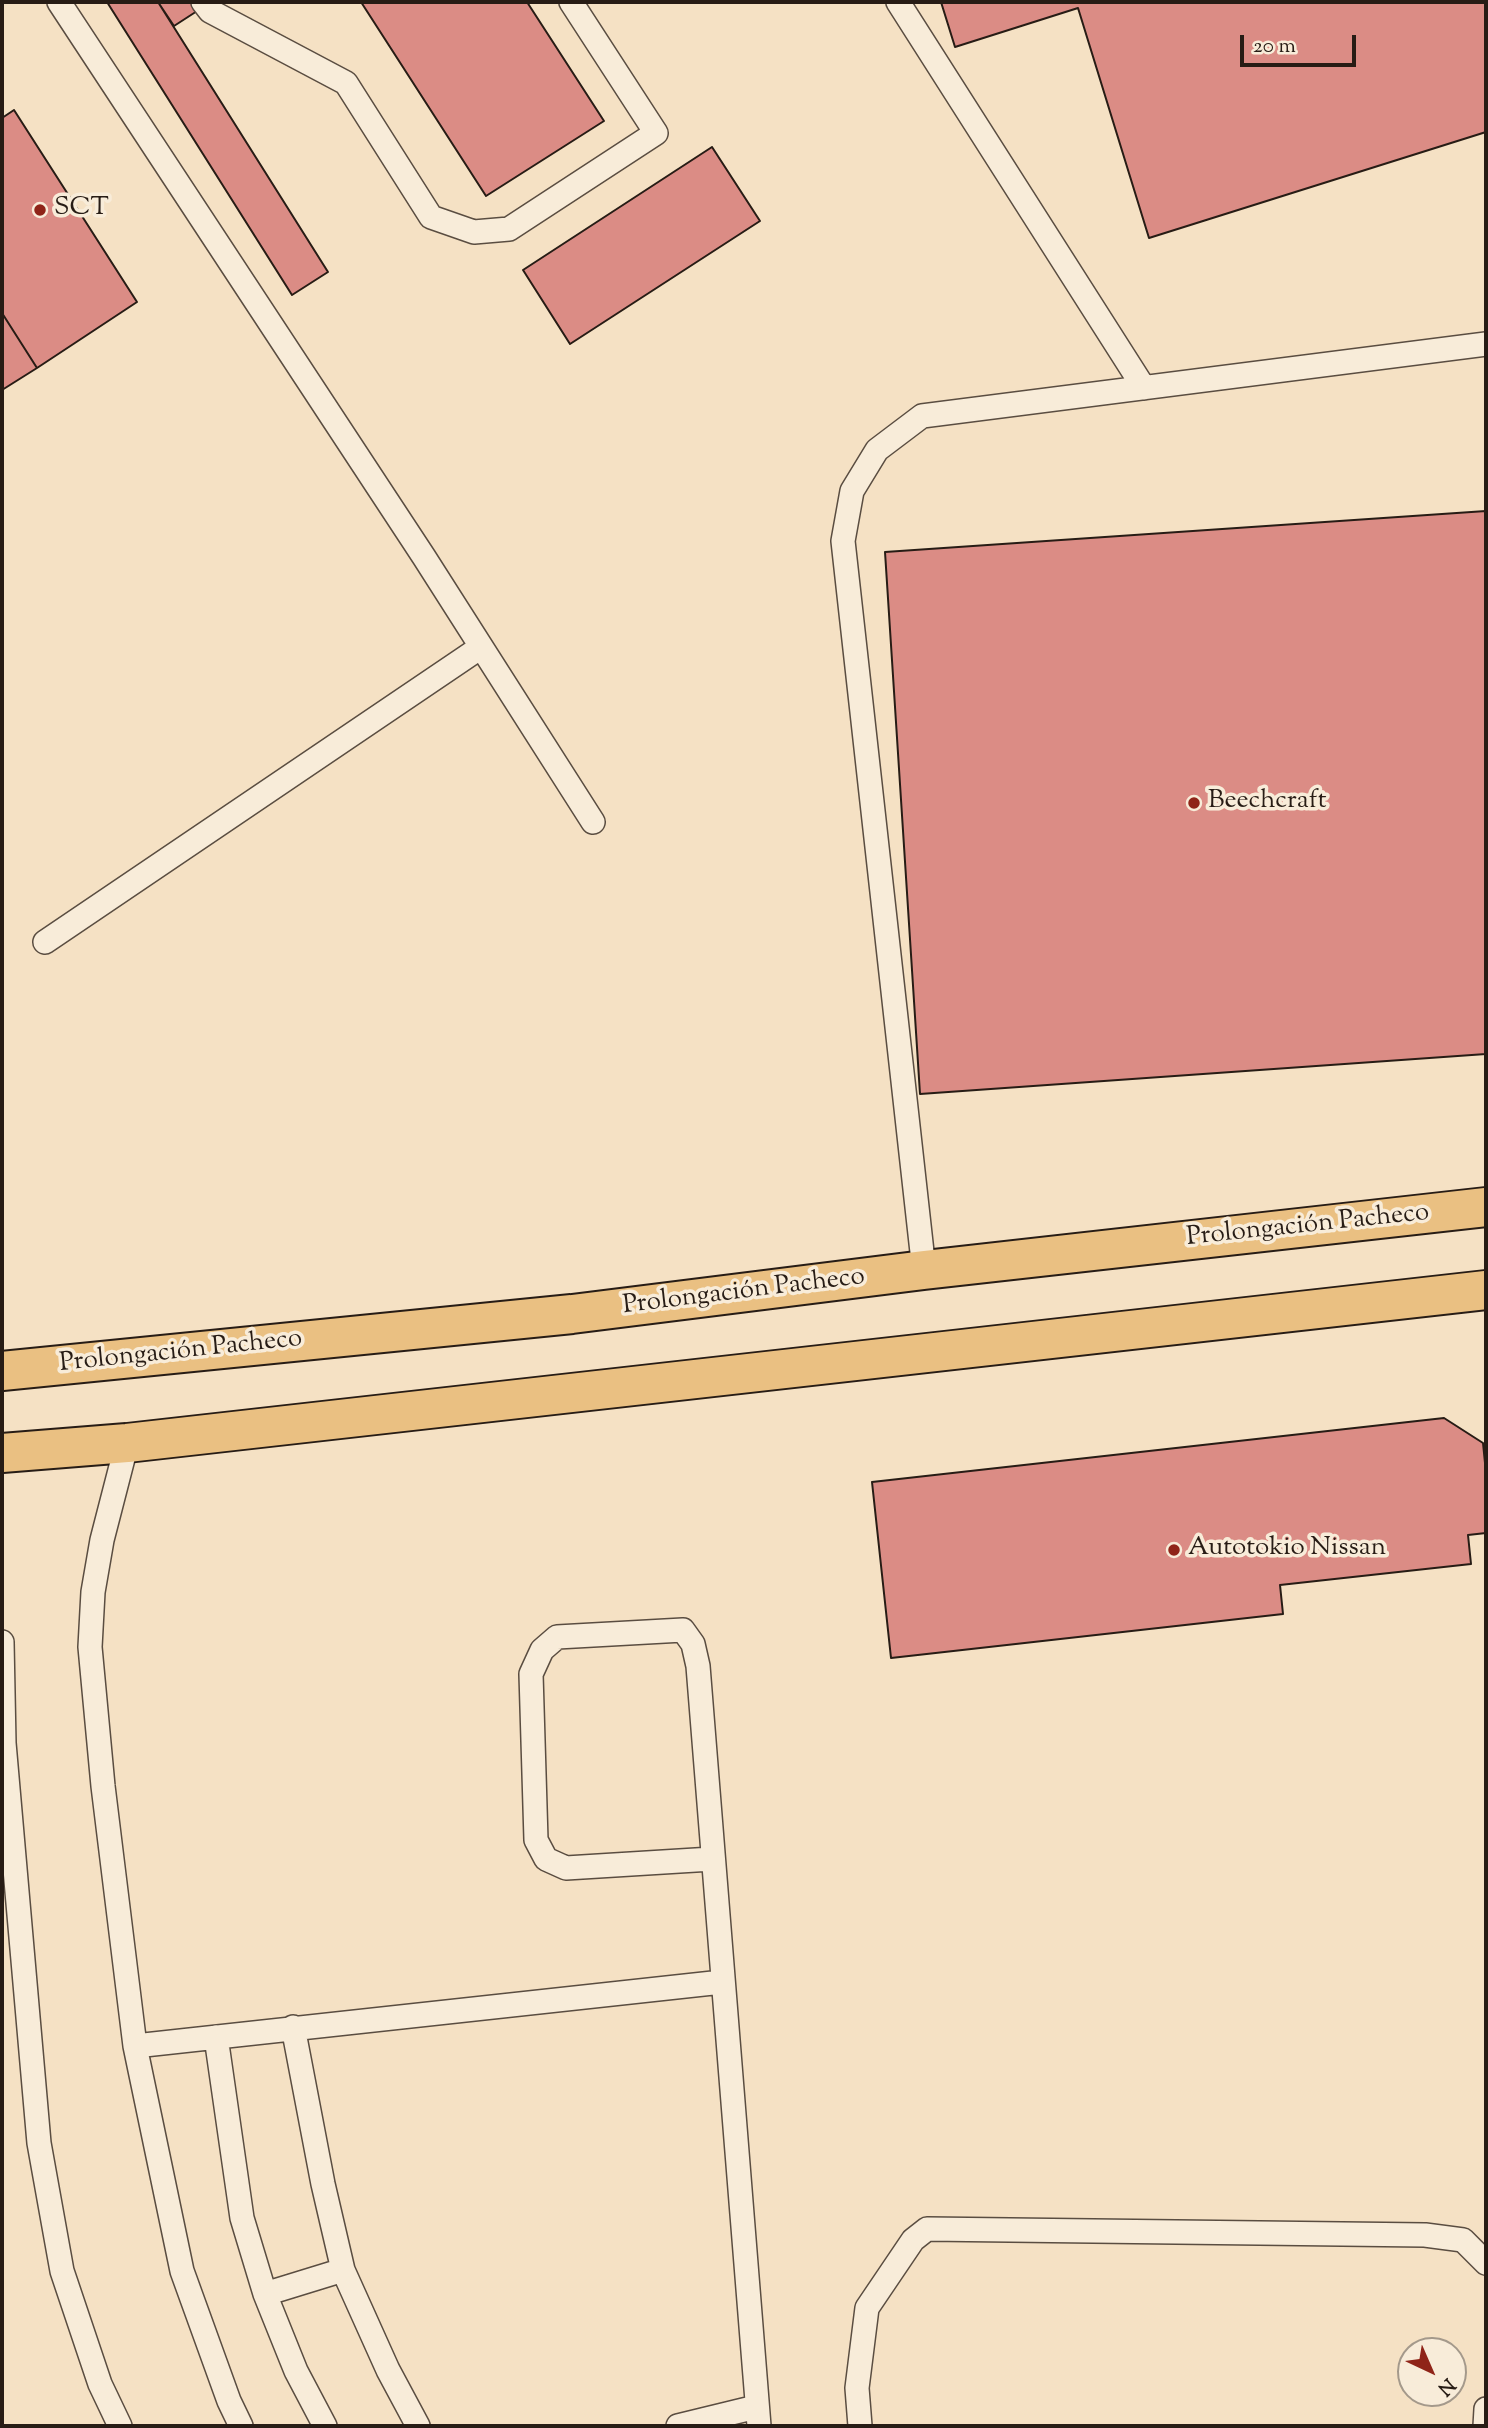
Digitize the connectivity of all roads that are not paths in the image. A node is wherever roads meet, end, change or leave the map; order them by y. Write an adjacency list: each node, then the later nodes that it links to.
1 (59, 2): 7 (lane)
2 (203, 2): 3 (lane)
3 (570, 2)
4 (898, 2): 6 (lane)
5 (1486, 344): 6 (lane)
6 (1144, 388): 11 (lane)
7 (481, 647): 8 (lane); 9 (lane)
8 (593, 822)
9 (45, 942)
10 (1486, 1207): 11 (main road, Prolongación Pacheco)
11 (924, 1270): 13 (main road, Prolongación Pacheco)
12 (1486, 1290): 14 (main road)
13 (2, 1371)
14 (127, 1443): 15 (main road); 21 (lane)
15 (2, 1453)
16 (2, 1642): 27 (lane)
17 (712, 1859): 17 (lane); 18 (lane)
18 (722, 1982): 19 (lane); 26 (lane)
19 (293, 2027): 20 (lane); 23 (lane)
20 (216, 2037): 21 (lane); 24 (lane)
21 (135, 2046): 28 (lane)
22 (1486, 2263): 32 (lane)
23 (343, 2270): 24 (lane); 30 (lane)
24 (265, 2294): 29 (lane)
25 (1486, 2409): 33 (lane)
26 (757, 2417): 31 (lane)
27 (120, 2426)
28 (241, 2426)
29 (325, 2426)
30 (418, 2426)
31 (677, 2426)
32 (860, 2426)
33 (1485, 2426)

